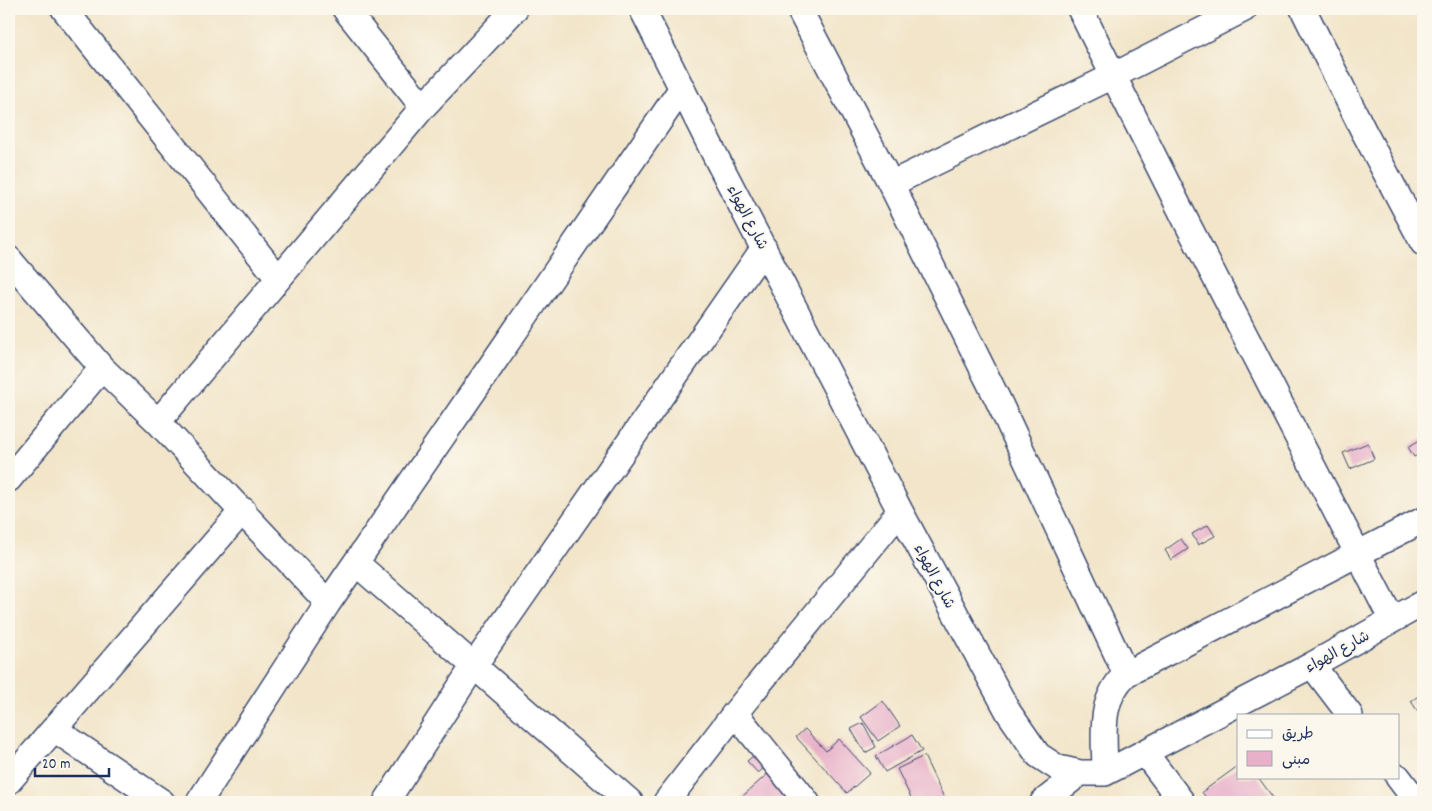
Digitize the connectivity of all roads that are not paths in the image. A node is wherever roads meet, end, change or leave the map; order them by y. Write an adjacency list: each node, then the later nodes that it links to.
1 (64, 9): 16 (street)
2 (345, 9): 11 (street)
3 (515, 9): 11 (street)
4 (642, 9): 10 (street, شارع الهواء)
5 (799, 9): 12 (street)
6 (1080, 9): 9 (street)
7 (1244, 9): 9 (street)
8 (1303, 9): 13 (street)
9 (1113, 76): 12 (street); 23 (street)
10 (682, 88): 14 (street, شارع الهواء); 24 (street)
11 (423, 107): 16 (street)
12 (891, 184): 30 (street)
13 (1423, 243)
14 (764, 248): 21 (street, شارع الهواء); 29 (street)
15 (9, 259): 17 (street)
16 (278, 278): 18 (street)
17 (102, 368): 18 (street); 19 (street)
18 (158, 422): 20 (street)
19 (9, 479)
20 (243, 510): 26 (street); 33 (street)
21 (900, 511): 31 (street); 35 (street, شارع الهواء)
22 (1423, 520): 23 (street)
23 (1358, 554): 27 (street); 30 (street)
24 (356, 563): 26 (street); 29 (street)
25 (1423, 602): 27 (street, شارع الهواء)
26 (328, 603): 40 (street)
27 (1392, 620): 28 (street, شارع الهواء)
28 (1312, 665): 32 (street); 34 (street, شارع الهواء)
29 (473, 667): 41 (street); 42 (street)
30 (1126, 674): 36 (street)
31 (735, 713): 43 (street); 44 (street)
32 (1349, 714)
33 (54, 729): 38 (street); 39 (street)
34 (1145, 753): 36 (street, شارع الهواء); 46 (street)
35 (1080, 773): 36 (street, شارع الهواء); 45 (street)
36 (1105, 773)
37 (1399, 778): 47 (street)
38 (9, 781)
39 (162, 802)
40 (199, 802)
41 (386, 802)
42 (630, 802)
43 (666, 802)
44 (807, 802)
45 (1043, 802)
46 (1182, 802)
47 (1417, 802)

